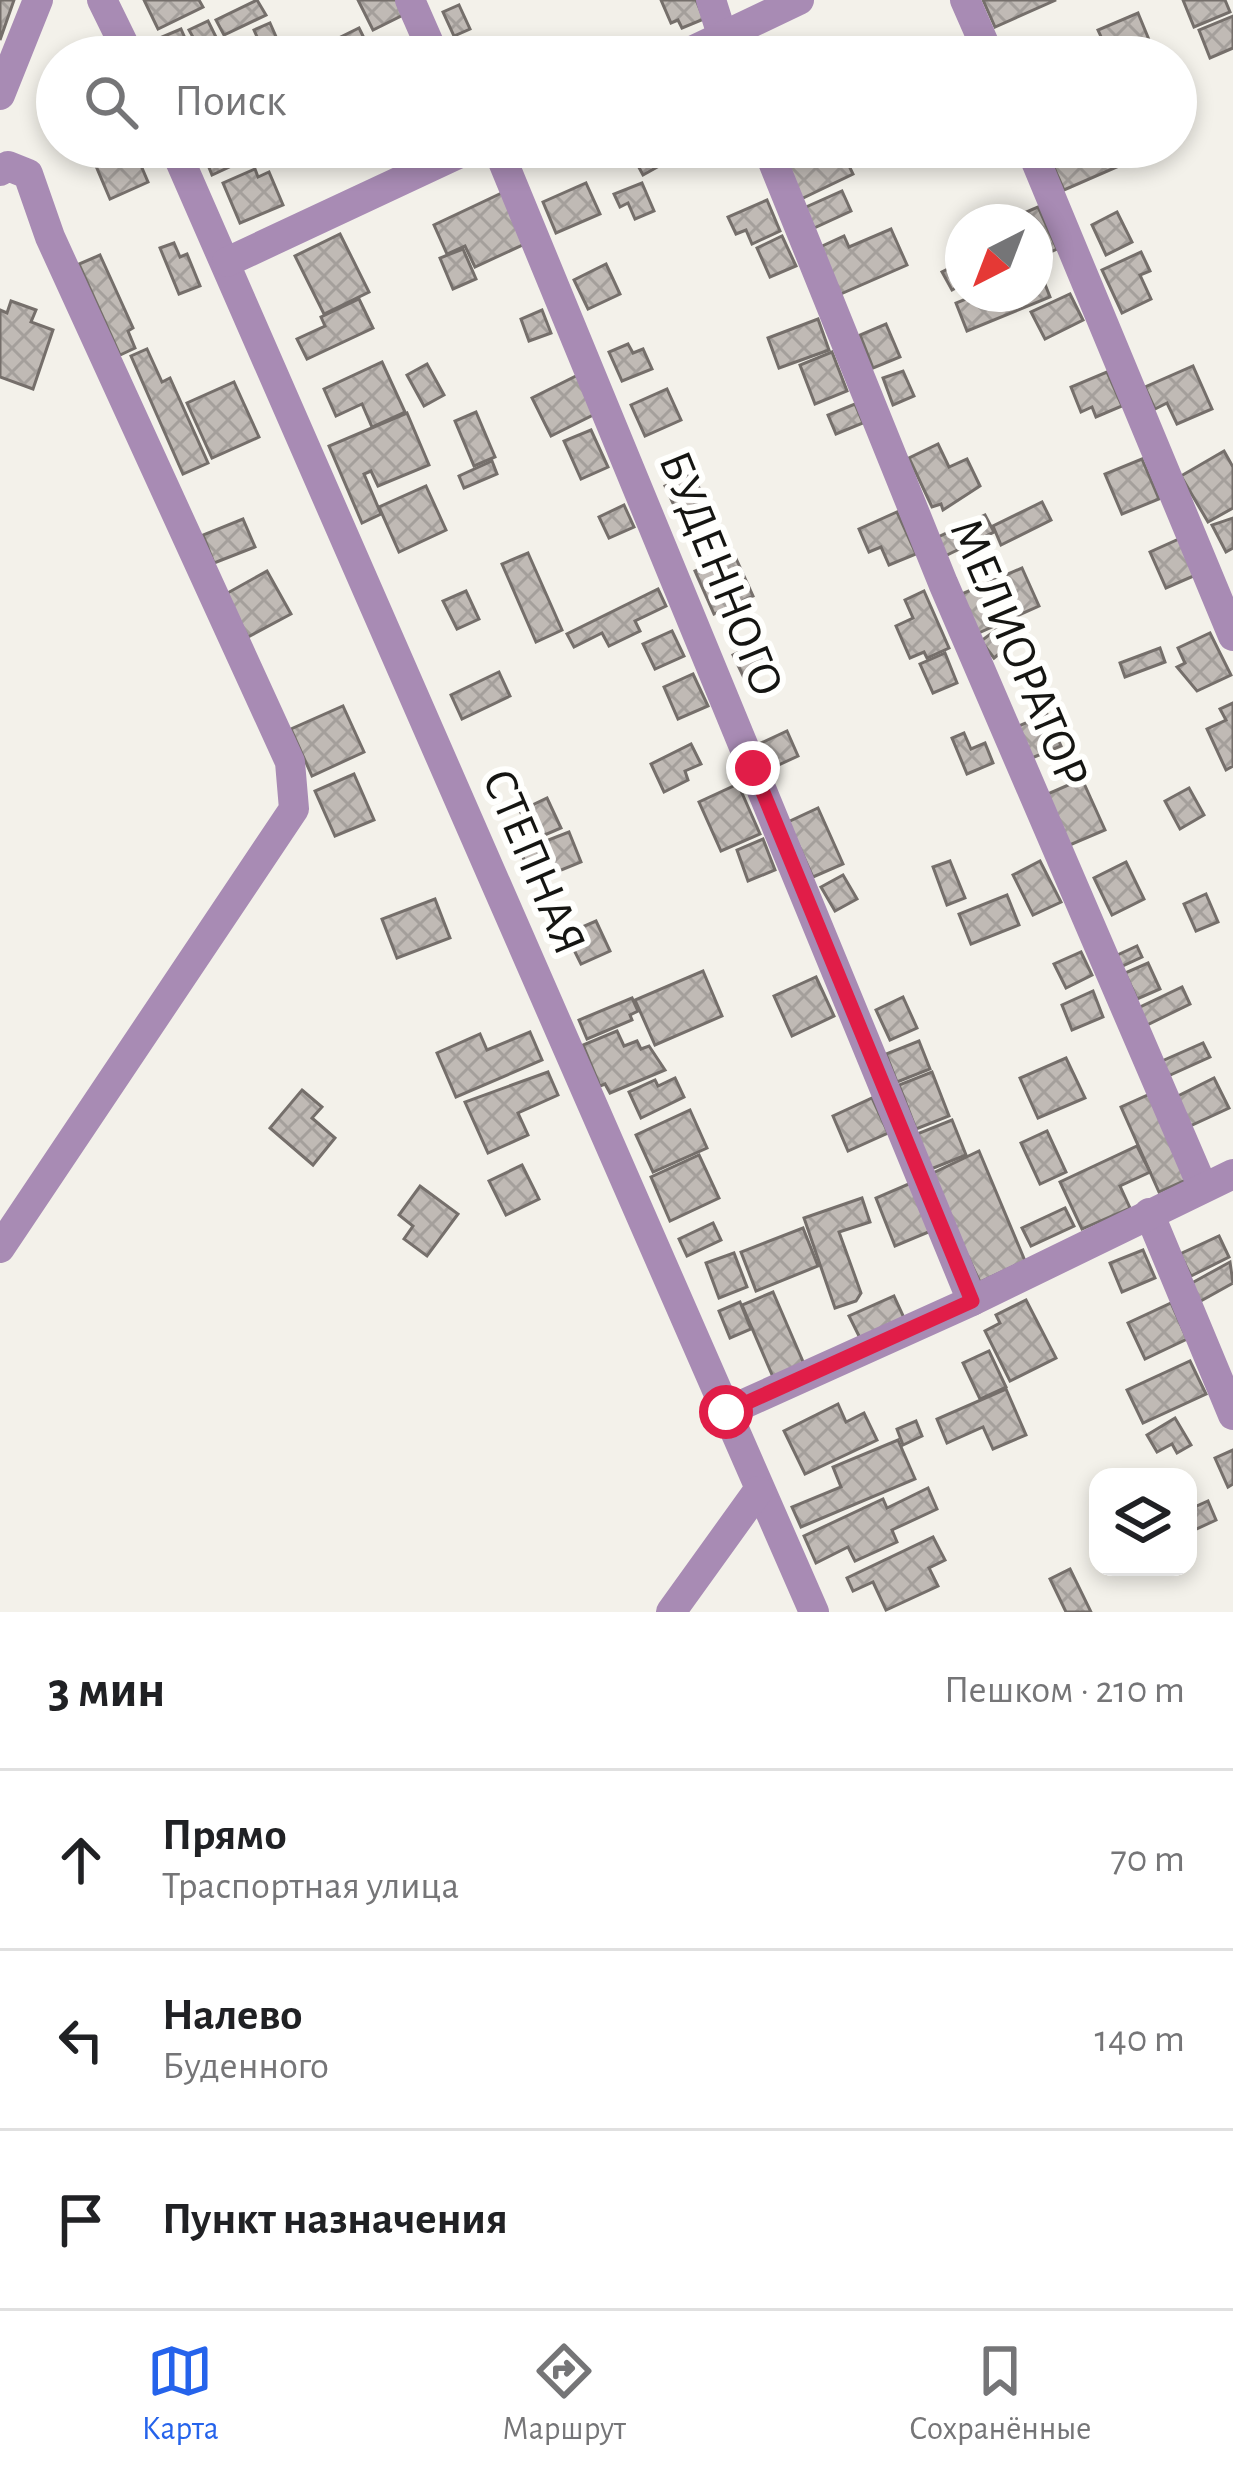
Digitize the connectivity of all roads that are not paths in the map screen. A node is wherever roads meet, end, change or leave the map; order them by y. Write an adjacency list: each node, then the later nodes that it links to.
1 (38, 0): 12 (street)
2 (102, 0): 7 (street)
3 (410, 0): 8 (street)
4 (711, 0): 9 (street)
5 (799, 0): 10 (street)
6 (965, 0): 11 (street)
7 (120, 36)
8 (426, 36)
9 (722, 36)
10 (744, 36)
11 (981, 36)
12 (0, 95)
13 (184, 168): 19 (street, СТЕПНАЯ)
14 (428, 168): 19 (street)
15 (506, 168): 25 (street, БУДЕННОГО)
16 (776, 168): 22 (street, МЕЛИОРАТОР)
17 (1039, 168): 20 (street)
18 (0, 171): 24 (street)
19 (227, 262): 26 (street, СТЕПНАЯ)
20 (1233, 636)
21 (1233, 1174): 22 (street)
22 (1203, 1188): 23 (street)
23 (1149, 1213): 25 (street); 27 (street)
24 (0, 1247)
25 (972, 1301): 26 (street)
26 (726, 1412): 28 (street, СТЕПНАЯ)
27 (1233, 1415)
28 (758, 1491): 29 (street); 30 (street, СТЕПНАЯ)
29 (671, 1612)
30 (814, 1612)

